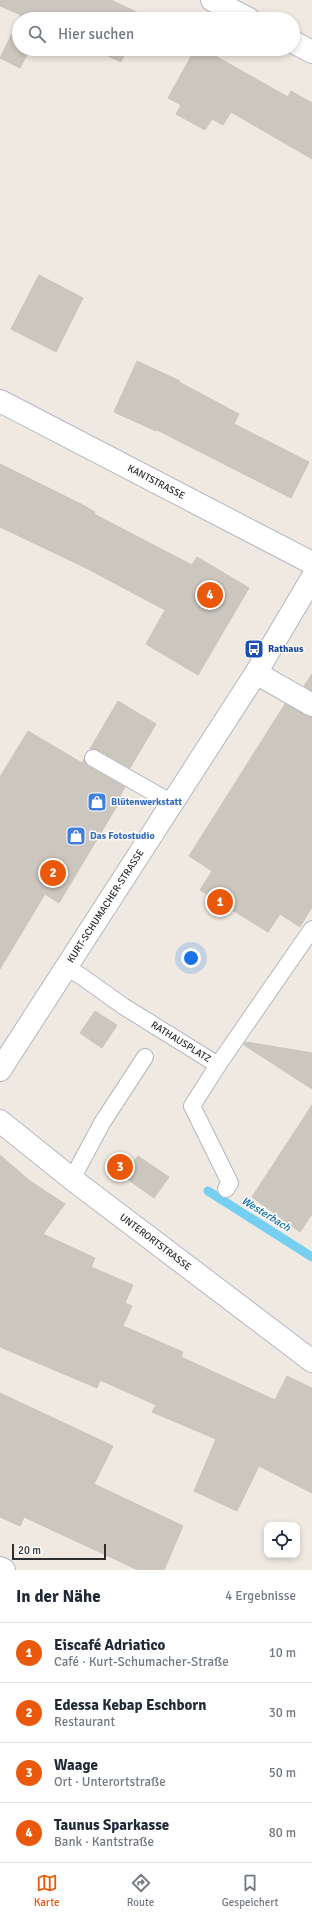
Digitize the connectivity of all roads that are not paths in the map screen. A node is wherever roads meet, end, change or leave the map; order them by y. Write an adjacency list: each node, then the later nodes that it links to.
1 (212, 0): 2 (street)
2 (235, 12)
3 (300, 46): 4 (street)
4 (312, 52)
5 (0, 401): 6 (street, KANTSTRASSE)
6 (312, 563)
7 (312, 578): 8 (street, KURT-SCHUMACHER-STRASSE)
8 (256, 673): 9 (street); 11 (street, KURT-SCHUMACHER-STRASSE)
9 (312, 705)
10 (93, 758): 11 (lane)
11 (172, 803): 13 (street, KURT-SCHUMACHER-STRASSE)
12 (312, 929): 15 (lane, RATHAUSPLATZ)
13 (66, 967): 15 (lane, RATHAUSPLATZ); 16 (street, KURT-SCHUMACHER-STRASSE)
14 (145, 1057): 18 (lane)
15 (218, 1065): 19 (lane)
16 (0, 1070)
17 (0, 1121): 18 (street, UNTERORTSTRASSE)
18 (72, 1178): 20 (street, UNTERORTSTRASSE)
19 (226, 1189)
20 (312, 1360)
21 (0, 1568): 22 (street)
22 (4, 1570)

